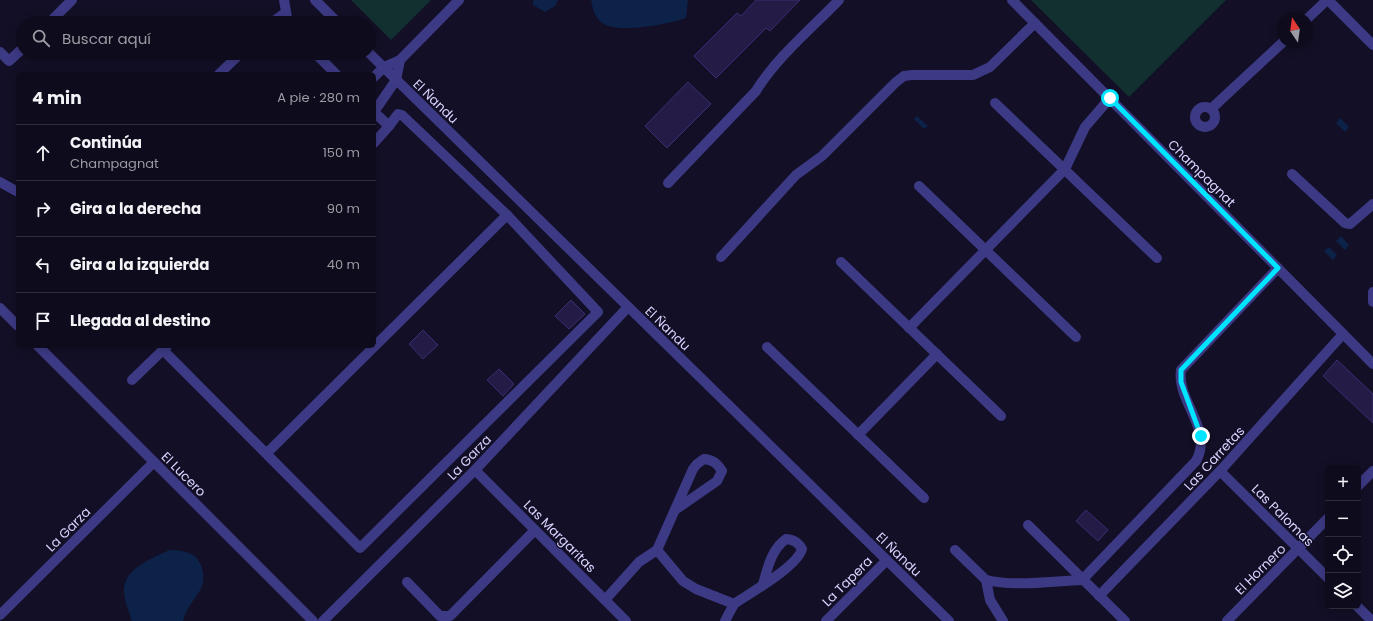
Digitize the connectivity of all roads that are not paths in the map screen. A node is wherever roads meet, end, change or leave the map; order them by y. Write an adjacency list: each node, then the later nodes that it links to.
1 (72, 0): 9 (street)
2 (284, 0): 10 (street)
3 (315, 0): 11 (street)
4 (459, 0): 20 (street)
5 (839, 0): 36 (street)
6 (1012, 0): 12 (street, Champagnat)
7 (1328, 0): 8 (street); 13 (street)
8 (1313, 14)
9 (56, 16)
10 (287, 16)
11 (331, 16)
12 (1035, 23): 26 (street, Champagnat); 42 (street)
13 (1373, 45)
14 (1277, 48): 29 (street)
15 (0, 52): 16 (street)
16 (16, 54)
17 (233, 60): 22 (street)
18 (321, 60): 23 (street)
19 (376, 60): 21 (street, El Ñandu)
20 (400, 60): 21 (street); 25 (street)
21 (384, 67): 24 (street); 25 (street, El Ñandu)
22 (221, 72)
23 (334, 72)
24 (376, 75)
25 (396, 80): 28 (street); 48 (street, El Ñandu)
26 (1110, 98): 33 (street); 45 (street, Champagnat)
27 (995, 102): 33 (street)
28 (376, 109)
29 (1211, 109)
30 (376, 114): 31 (street)
31 (389, 126): 32 (street); 40 (street)
32 (376, 141)
33 (1065, 169): 41 (street); 43 (street)
34 (1292, 174): 39 (street)
35 (0, 182): 38 (street)
36 (668, 183)
37 (919, 186): 41 (street)
38 (16, 191)
39 (1373, 204)
40 (507, 215): 54 (street); 64 (street)
41 (985, 251): 51 (street); 53 (street)
42 (721, 256)
43 (1157, 258)
44 (842, 262): 51 (street)
45 (1278, 268): 52 (street, Champagnat); 81 (street)
46 (1373, 292): 47 (street)
47 (1373, 302)
48 (628, 307): 66 (street, La Garza); 78 (street, El Ñandu)
49 (0, 308): 50 (street)
50 (16, 324)
51 (909, 328): 59 (street)
52 (1343, 334): 60 (street, Champagnat); 68 (street, Las Carretas)
53 (1076, 337)
54 (376, 345)
55 (767, 347): 63 (street)
56 (40, 348): 65 (street, El Lucero)
57 (165, 348): 61 (street); 64 (street)
58 (373, 348): 64 (street)
59 (937, 354): 62 (street); 63 (street)
60 (1373, 364)
61 (132, 380)
62 (1000, 416)
63 (858, 435): 70 (street)
64 (267, 453)
65 (154, 462): 88 (street, La Garza); 89 (street, El Lucero)
66 (475, 470): 74 (street, Las Margaritas); 90 (street, La Garza)
67 (1373, 470): 69 (street)
68 (1220, 471): 75 (street, Las Palomas); 84 (street, Las Carretas)
69 (1361, 483)
70 (924, 498)
71 (675, 510): 71 (street); 76 (street)
72 (1325, 521): 75 (street, El Hornero)
73 (1028, 525): 81 (street)
74 (535, 530): 82 (street); 85 (street, Las Margaritas)
75 (1299, 549): 79 (street, Las Palomas); 97 (street, El Hornero)
76 (657, 550): 85 (street); 86 (street)
77 (955, 550): 80 (street)
78 (887, 560): 93 (street, La Tapera); 94 (street, El Ñandu)
79 (1325, 575)
80 (986, 580): 81 (street); 95 (street)
81 (1082, 580): 84 (street)
82 (408, 582)
83 (763, 584): 83 (street); 86 (street)
84 (1099, 596): 96 (street)
85 (605, 600): 91 (street, Las Margaritas)
86 (734, 604): 92 (street)
87 (1360, 609): 98 (street)
88 (0, 615)
89 (312, 621)
90 (323, 621)
91 (626, 621)
92 (726, 621)
93 (826, 621)
94 (949, 621)
95 (1003, 621)
96 (1125, 621)
97 (1227, 621)
98 (1372, 621)

